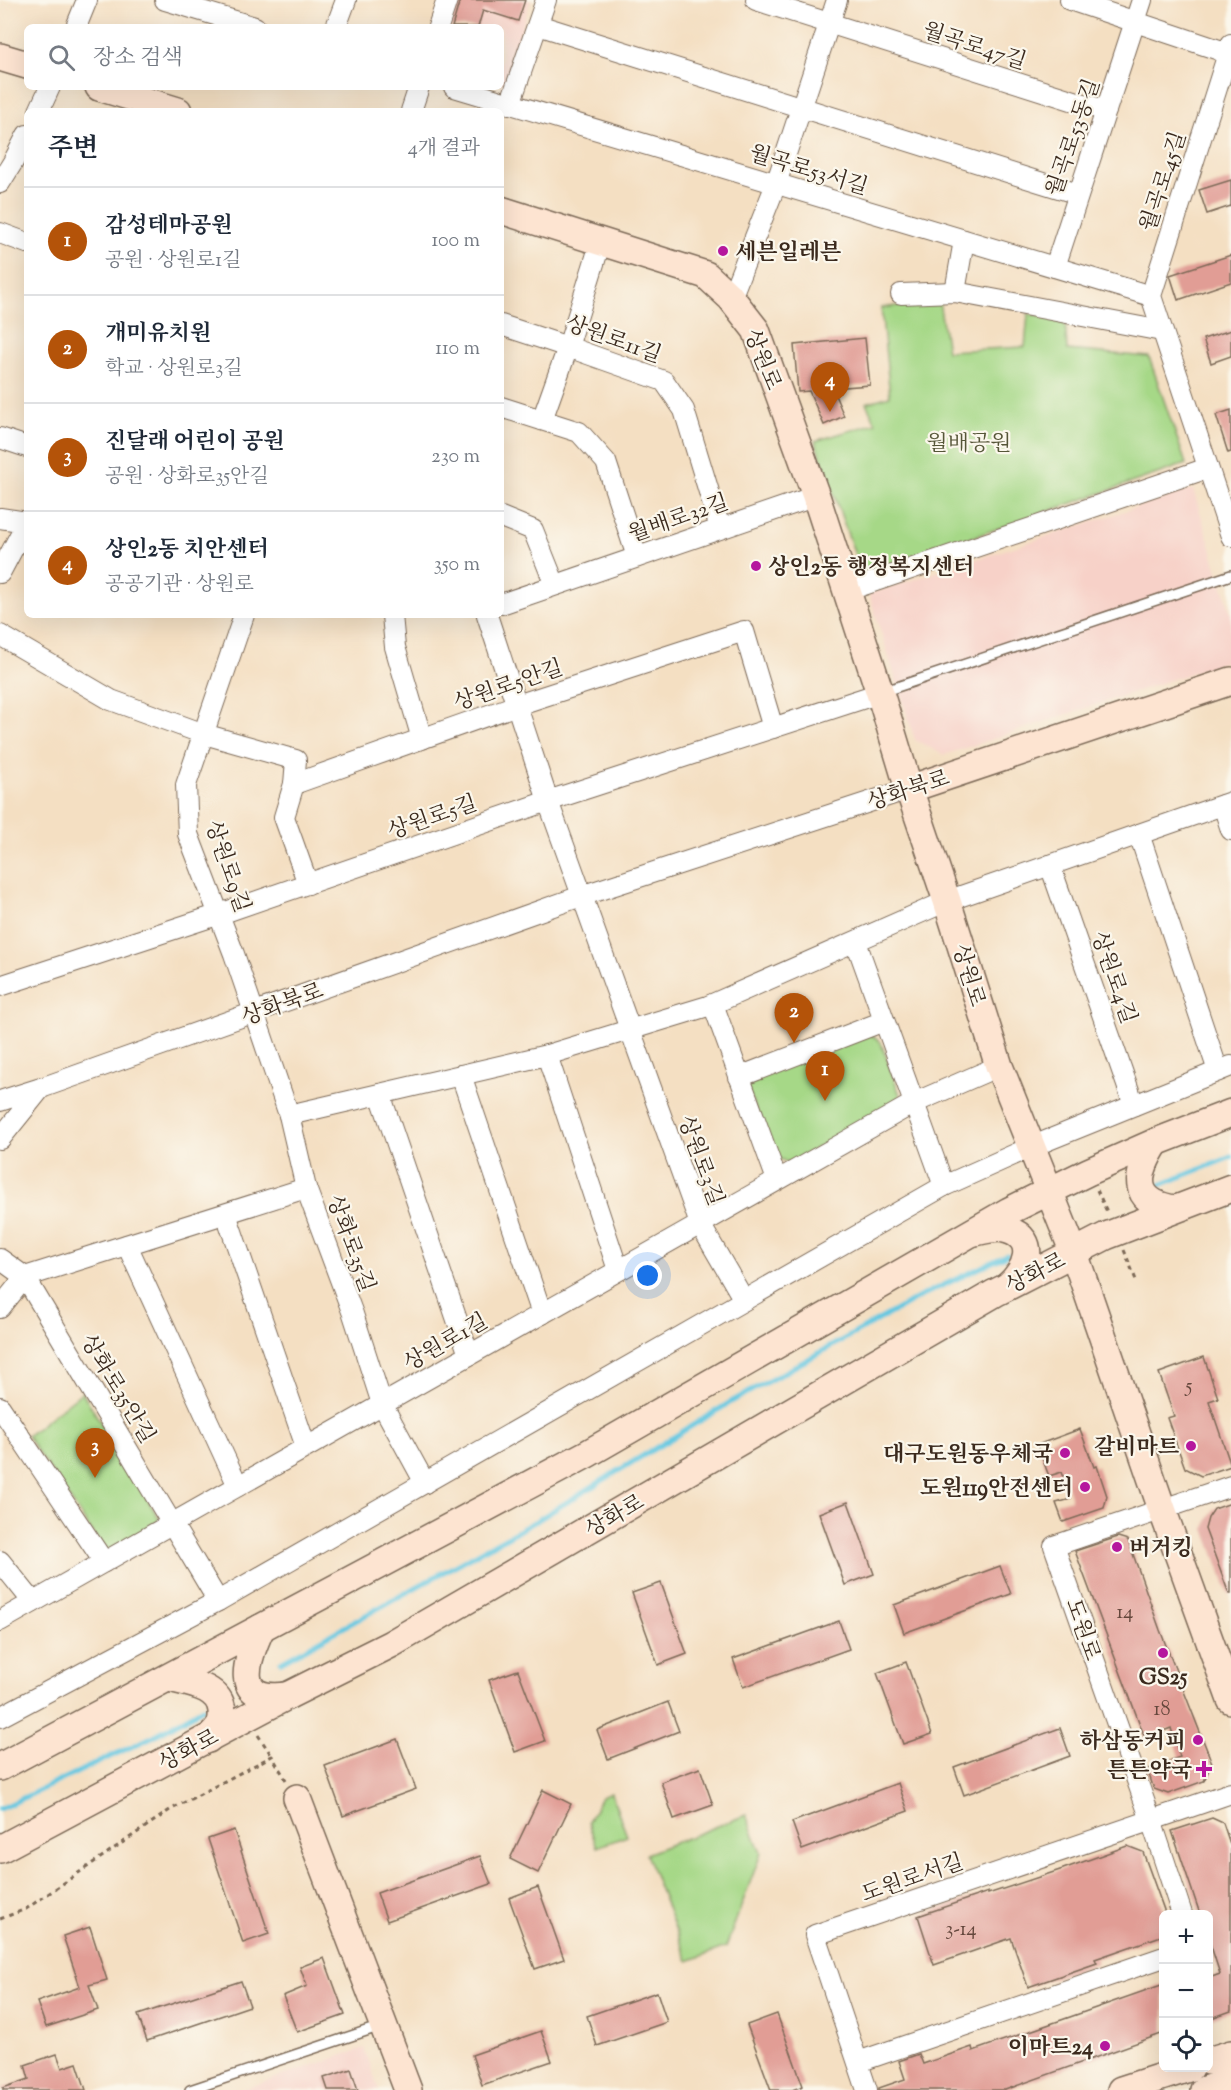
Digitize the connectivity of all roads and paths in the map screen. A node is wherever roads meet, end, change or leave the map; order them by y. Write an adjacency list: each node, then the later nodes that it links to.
1 (87, 0): 12 (street)
2 (165, 0): 13 (street)
3 (346, 0): 14 (street)
4 (447, 0): 15 (street)
5 (546, 0): 16 (street)
6 (756, 0): 11 (street, 월곡로47길)
7 (837, 0): 11 (street)
8 (1070, 0): 10 (street)
9 (1142, 0): 10 (street, 월곡로53동길)
10 (1136, 22): 17 (street); 29 (street, 월곡로53동길)
11 (829, 23): 28 (street); 29 (street, 월곡로47길)
12 (77, 24)
13 (245, 24)
14 (337, 24)
15 (439, 24)
16 (538, 25): 24 (street); 28 (street)
17 (1230, 49): 42 (street, 월곡로45길)
18 (0, 57): 19 (main road)
19 (24, 64)
20 (49, 90): 25 (street)
21 (109, 90): 26 (main road)
22 (417, 90): 27 (street)
23 (464, 90): 24 (street, 월곡로53서길)
24 (510, 104): 32 (street, 월곡로53서길)
25 (40, 108)
26 (168, 108)
27 (412, 108)
28 (801, 108): 32 (street); 33 (street)
29 (1106, 111): 33 (street, 월곡로53동길)
30 (24, 141): 31 (street)
31 (0, 183)
32 (776, 184): 36 (street, 월곡로53서길); 43 (street)
33 (1078, 194): 39 (street, 월곡로53동길)
34 (504, 211): 37 (main road, 상원로)
35 (0, 233): 38 (street)
36 (964, 240): 39 (street, 월곡로53서길); 40 (street)
37 (601, 241): 43 (main road, 상원로); 46 (street)
38 (24, 242)
39 (1054, 267): 42 (street, 월곡로53서길)
40 (956, 292): 41 (street); 45 (street)
41 (901, 294)
42 (1151, 296): 45 (street)
43 (731, 298): 52 (main road, 상원로)
44 (504, 326): 46 (street, 상원로11길)
45 (1162, 331): 51 (street)
46 (568, 347): 48 (street); 57 (street, 상원로11길)
47 (504, 409): 48 (street)
48 (542, 420): 59 (street)
49 (0, 438): 50 (street)
50 (24, 446)
51 (1208, 468): 58 (street); 63 (street)
52 (816, 496): 57 (street, 월배로32길); 63 (main road, 상원로)
53 (0, 518): 55 (street)
54 (504, 518): 62 (street)
55 (24, 522)
56 (24, 528): 60 (street)
57 (720, 528): 59 (street, 월배로32길)
58 (1231, 536)
59 (637, 557): 62 (street, 월배로32길)
60 (0, 573)
61 (1231, 575): 70 (lane)
62 (555, 585): 64 (street, 월배로32길)
63 (846, 591): 70 (main road, 상원로)
64 (504, 603)
65 (243, 618): 73 (street, 상원로9길)
66 (392, 618): 74 (street)
67 (488, 618): 71 (street)
68 (0, 635): 73 (street)
69 (1231, 681): 76 (main road, 상화북로)
70 (880, 693): 72 (street, 상원로5길); 76 (main road, 상원로)
71 (517, 705): 72 (street, 상원로5안길); 74 (street, 상원로5안길); 77 (street)
72 (773, 728): 77 (street, 상원로5길)
73 (204, 734): 75 (street); 85 (street, 상원로9길)
74 (422, 739): 75 (street, 상원로5안길)
75 (294, 784): 82 (street)
76 (909, 789): 83 (street, 상화북로); 84 (main road, 상원로)
77 (548, 801): 82 (street, 상원로5길); 83 (street)
78 (1227, 803): 79 (street); 80 (street)
79 (1231, 830)
80 (1138, 834): 81 (street); 94 (street)
81 (1050, 865): 84 (street); 101 (street, 상원로4길)
82 (308, 884): 85 (street, 상원로5길)
83 (584, 895): 89 (street, 상화북로); 91 (street)
84 (947, 901): 86 (street); 93 (main road, 상원로)
85 (219, 914): 87 (street, 상원로5길); 89 (street, 상원로9길)
86 (856, 942): 88 (street); 90 (street)
87 (0, 986)
88 (712, 1004): 91 (street); 96 (street)
89 (253, 1013): 97 (street, 상화북로); 103 (street, 상화로35길)
90 (884, 1021): 96 (street); 100 (street)
91 (629, 1030): 92 (street); 115 (street, 상원로3길)
92 (547, 1054): 95 (street); 121 (street)
93 (999, 1066): 100 (street, 상원로1길); 106 (main road, 상원로)
94 (1224, 1068): 101 (street)
95 (461, 1075): 98 (street); 127 (street)
96 (739, 1077): 108 (street)
97 (41, 1088): 99 (street, 상화북로); 104 (street)
98 (380, 1094): 103 (street); 128 (street)
99 (0, 1101)
100 (914, 1103): 108 (street, 상원로1길); 109 (street)
101 (1134, 1105): 106 (street)
102 (1231, 1113): 105 (main road)
103 (289, 1115): 110 (street, 상화로35길)
104 (0, 1139)
105 (1156, 1142): 107 (main road); 113 (main road)
106 (1031, 1147): 109 (street); 112 (main road, 상원로)
107 (1088, 1172): 112 (main road); 117 (path)
108 (777, 1180): 115 (street, 상원로1길)
109 (944, 1186): 125 (street)
110 (306, 1188): 114 (street); 129 (street, 상화로35길)
111 (1231, 1188): 113 (main road, 상화로)
112 (1048, 1191): 116 (main road); 119 (main road, 상원로)
113 (1174, 1209): 117 (main road, 상화로)
114 (226, 1214): 118 (street); 131 (street)
115 (700, 1224): 121 (street, 상원로1길); 125 (street, 상원로3길)
116 (973, 1232): 124 (main road); 142 (main road)
117 (1117, 1232): 119 (main road, 상화로); 123 (path)
118 (127, 1245): 122 (street); 133 (street)
119 (1074, 1253): 124 (main road, 상화로); 135 (main road)
120 (0, 1259): 122 (street)
121 (618, 1270): 127 (street, 상원로1길)
122 (25, 1276): 126 (street); 136 (street, 상화로35안길)
123 (1136, 1280)
124 (1007, 1287): 144 (main road, 상화로)
125 (744, 1300): 132 (street)
126 (0, 1308)
127 (542, 1314): 128 (street, 상원로1길)
128 (469, 1355): 129 (street, 상원로1길)
129 (382, 1404): 131 (street, 상원로1길); 132 (street, 상화로35길)
130 (0, 1407): 138 (street)
131 (306, 1447): 133 (street, 상원로1길)
132 (425, 1483): 139 (street)
133 (238, 1486): 136 (street, 상원로1길)
134 (1231, 1486): 135 (street, 도원로)
135 (1162, 1509): 145 (main road); 151 (street, 도원로)
136 (172, 1523): 138 (street, 상원로1길); 139 (street, 상화로35안길)
137 (0, 1561): 140 (street)
138 (104, 1562): 140 (street, 상원로1길)
139 (218, 1601): 146 (street)
140 (33, 1602): 141 (street, 상원로1길)
141 (0, 1621)
142 (261, 1628): 143 (main road); 144 (main road)
143 (170, 1678): 147 (main road); 148 (main road)
144 (287, 1696): 147 (main road, 상화로)
145 (1231, 1700)
146 (0, 1717)
147 (208, 1738): 152 (main road, 상화로)
148 (0, 1767)
149 (1231, 1793): 151 (street, 도원로서길)
150 (297, 1798): 154 (path); 156 (main road)
151 (1151, 1820): 153 (street); 159 (street, 도원로서길)
152 (0, 1849)
153 (1181, 1910)
154 (0, 1919)
155 (1159, 1959): 159 (street)
156 (383, 2025): 162 (lane); 163 (main road)
157 (1231, 2054): 158 (main road)
158 (1213, 2060)
159 (858, 2062): 164 (street, 도원로서길)
160 (1174, 2072): 165 (main road)
161 (1231, 2081): 166 (main road)
162 (190, 2090)
163 (408, 2090)
164 (867, 2090)
165 (1121, 2090)
166 (1204, 2090)

